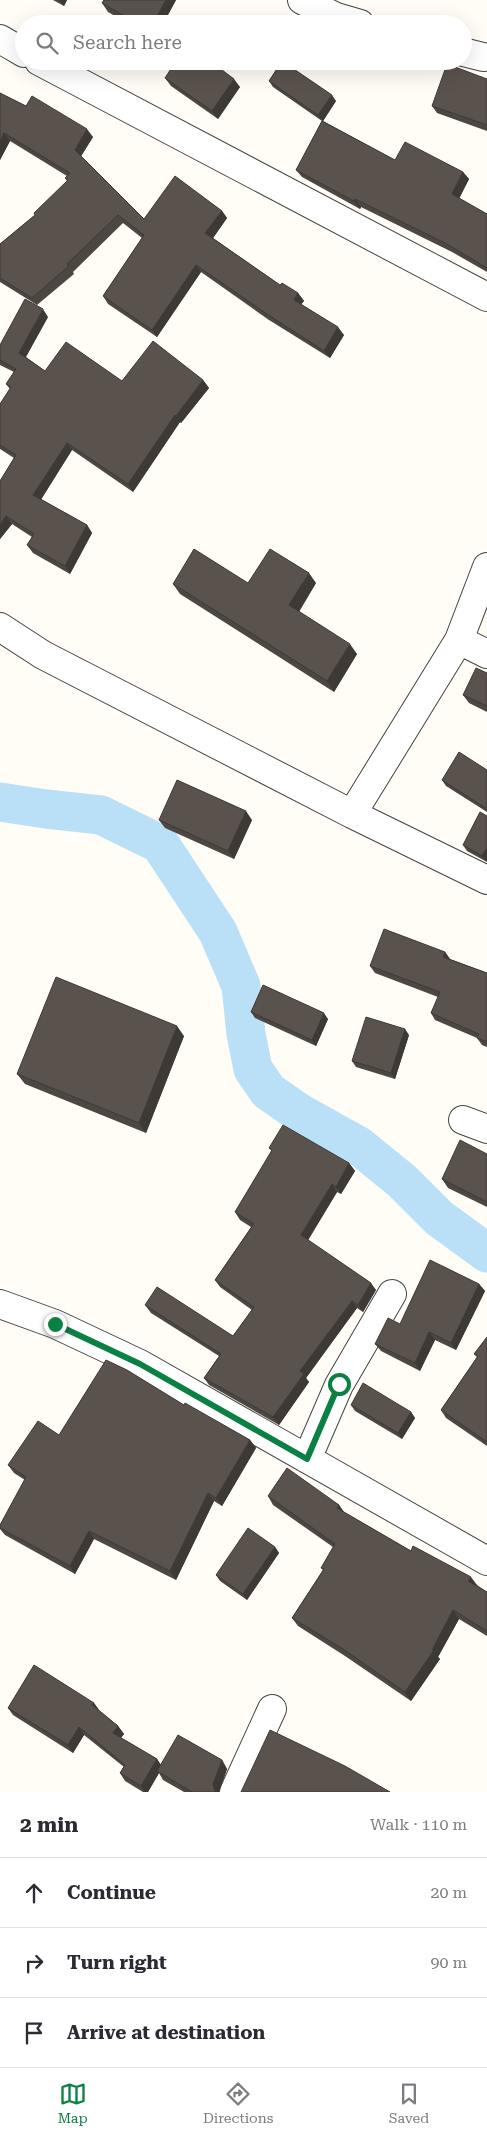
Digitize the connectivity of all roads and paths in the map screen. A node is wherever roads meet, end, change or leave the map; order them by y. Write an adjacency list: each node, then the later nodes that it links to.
1 (302, 0): 2 (street)
2 (332, 15)
3 (0, 40): 4 (street)
4 (15, 48)
5 (56, 70): 6 (street)
6 (487, 297)
7 (487, 567): 9 (street)
8 (0, 627): 11 (street)
9 (459, 640): 10 (street); 11 (street)
10 (487, 654)
11 (352, 814): 12 (street)
12 (487, 880)
13 (392, 1294): 15 (street)
14 (0, 1304): 15 (street)
15 (307, 1459): 16 (street)
16 (487, 1562)
17 (272, 1709): 18 (street)
18 (234, 1792)

